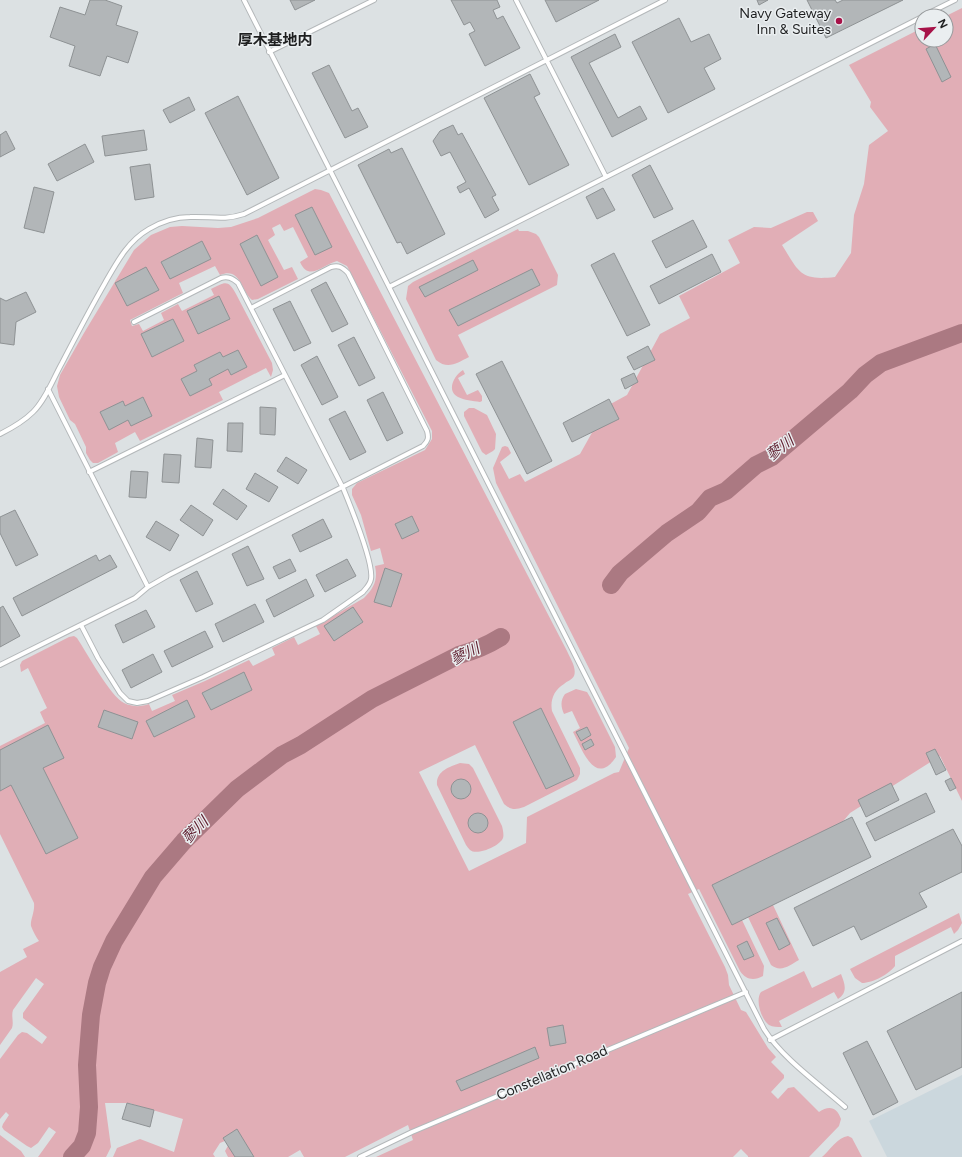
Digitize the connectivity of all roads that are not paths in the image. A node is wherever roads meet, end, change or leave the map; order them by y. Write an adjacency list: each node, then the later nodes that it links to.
1 (244, 0): 8 (lane)
2 (374, 0): 8 (lane)
3 (516, 0): 9 (lane)
4 (665, 0): 9 (lane)
5 (955, 0): 6 (lane)
6 (939, 8)
7 (914, 21): 11 (lane)
8 (269, 52): 10 (lane)
9 (547, 60): 10 (lane); 11 (lane)
10 (330, 170): 12 (lane); 16 (lane)
11 (606, 177): 12 (lane)
12 (389, 287): 24 (lane)
13 (251, 308): 14 (lane); 15 (lane); 19 (lane)
14 (134, 322)
15 (284, 375): 18 (lane); 19 (lane)
16 (48, 389): 17 (lane); 18 (lane)
17 (0, 434)
18 (89, 472): 20 (lane)
19 (343, 488): 20 (lane); 21 (lane)
20 (148, 587): 21 (lane)
21 (81, 625): 22 (lane)
22 (0, 665)
23 (962, 941): 25 (lane)
24 (746, 992): 25 (lane); 27 (lane, Constellation Road)
25 (770, 1040): 26 (lane)
26 (845, 1107)
27 (360, 1157)

